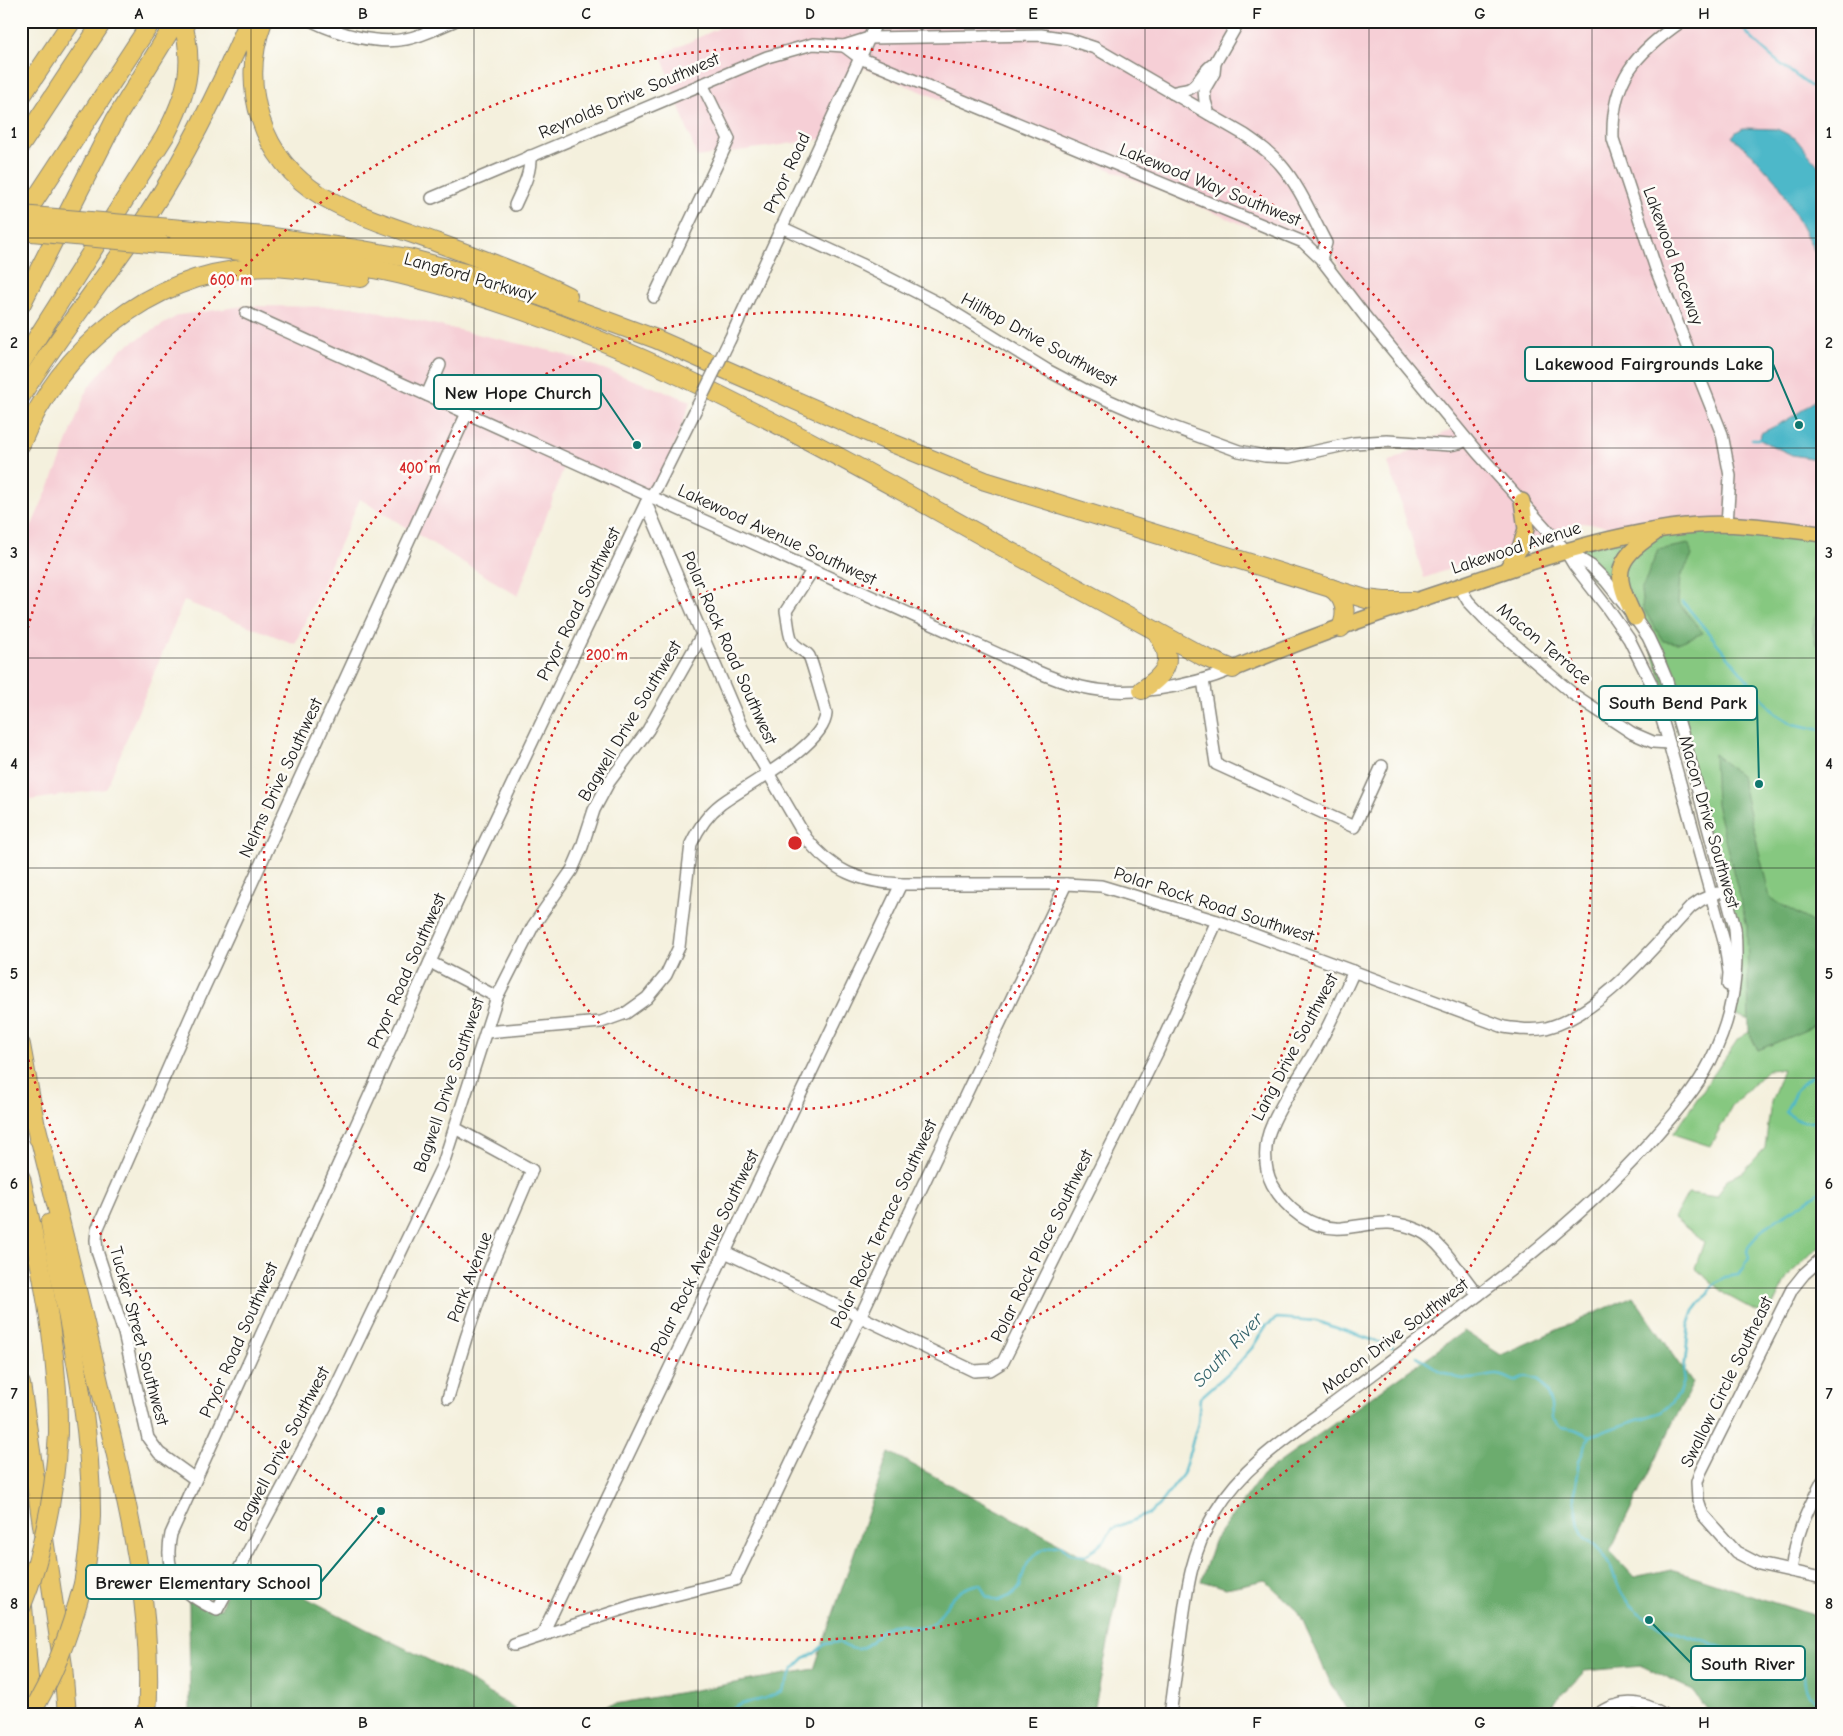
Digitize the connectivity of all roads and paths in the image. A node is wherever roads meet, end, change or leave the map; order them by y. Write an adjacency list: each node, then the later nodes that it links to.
1 (72, 21): 19 (highway)
2 (103, 21): 21 (highway)
3 (152, 21): 26 (highway)
4 (176, 21): 31 (highway)
5 (182, 21): 36 (highway)
6 (249, 21): 39 (highway)
7 (263, 21): 34 (highway)
8 (312, 21): 9 (street)
9 (454, 21)
10 (876, 21): 13 (street, Pryor Road)
11 (1239, 21): 16 (street)
12 (1682, 21): 45 (street, Lakewood Raceway)
13 (869, 38): 14 (street); 15 (street, Pryor Road); 18 (street)
14 (844, 46): 15 (street, Lakewood Way Southwest); 17 (street, Reynolds Drive Southwest)
15 (860, 58): 27 (street, Pryor Road); 29 (street, Lakewood Way Southwest)
16 (1215, 63): 18 (street); 20 (street)
17 (702, 84): 22 (street, Reynolds Drive Southwest); 30 (street)
18 (1172, 93): 20 (street)
19 (21, 98)
20 (1209, 114): 29 (street)
21 (21, 145)
22 (530, 156): 23 (street, Reynolds Drive Southwest); 24 (street)
23 (432, 198)
24 (515, 204)
25 (21, 215): 34 (highway, Langford Parkway, bridge)
26 (21, 221)
27 (781, 227): 35 (street, Pryor Road); 41 (street, Hilltop Drive Southwest)
28 (21, 231): 33 (highway, Langford Parkway, bridge)
29 (1321, 259): 41 (street, Lakewood Way Southwest)
30 (654, 297)
31 (21, 305)
32 (246, 313): 38 (street, Lakewood Avenue Southwest)
33 (544, 318): 42 (highway); 56 (highway, Langford Parkway)
34 (656, 339): 52 (highway, Langford Parkway)
35 (730, 339): 43 (street, Pryor Road Southwest, bridge)
36 (21, 362)
37 (440, 365): 38 (street)
38 (427, 395): 40 (street, Lakewood Avenue Southwest)
39 (21, 396)
40 (467, 413): 43 (street, Lakewood Avenue Southwest); 77 (street, Nelms Drive Southwest)
41 (1467, 440): 44 (street, Lakewood Way Southwest)
42 (21, 444)
43 (649, 500): 50 (street, Lakewood Avenue Southwest); 57 (street, Polar Rock Road Southwest); 69 (street, Pryor Road Southwest)
44 (1522, 501): 48 (street, Lakewood Way Southwest); 49 (main road)
45 (1727, 525): 46 (main road, Lakewood Avenue); 47 (main road, Lakewood Avenue)
46 (1659, 530): 48 (main road, Lakewood Avenue); 54 (main road)
47 (1822, 534)
48 (1565, 550): 49 (main road, Lakewood Avenue); 54 (street, Macon Drive Southwest); 61 (street, Macon Drive Southwest)
49 (1507, 569): 51 (main road, Lakewood Avenue)
50 (812, 571): 60 (street, Lakewood Avenue Southwest); 63 (street)
51 (1459, 586): 53 (main road, Lakewood Avenue); 61 (street, Macon Terrace)
52 (1331, 588): 53 (highway, Langford Parkway); 55 (highway)
53 (1413, 601): 55 (main road, Lakewood Avenue)
54 (1636, 618): 66 (street, Macon Drive Southwest)
55 (1342, 628): 58 (main road, Lakewood Avenue)
56 (1155, 631): 58 (highway, Langford Parkway); 60 (highway)
57 (702, 635): 63 (street, Polar Rock Road Southwest); 71 (street, Bagwell Drive Southwest)
58 (1233, 669): 59 (street, Lakewood Avenue Southwest)
59 (1203, 680): 60 (street, Lakewood Avenue Southwest); 62 (street)
60 (1142, 690)
61 (1669, 743): 67 (street, Macon Drive Southwest)
62 (1382, 766)
63 (769, 774): 64 (street, Polar Rock Road Southwest); 73 (street)
64 (901, 884): 65 (street, Polar Rock Road Southwest); 79 (street, Polar Rock Avenue Southwest)
65 (1066, 884): 68 (street, Polar Rock Road Southwest); 82 (street, Polar Rock Terrace Southwest)
66 (1726, 890): 67 (street, Polar Rock Road Southwest); 72 (street, Macon Drive Southwest)
67 (1712, 896): 70 (street, Polar Rock Road Southwest); 72 (street, Macon Drive Southwest)
68 (1217, 921): 70 (street, Polar Rock Road Southwest); 82 (street, Polar Rock Place Southwest)
69 (430, 962): 71 (street); 85 (street, Pryor Road Southwest)
70 (1354, 971): 81 (street, Lang Drive Southwest)
71 (497, 997): 73 (street, Bagwell Drive Southwest)
72 (1724, 1026): 81 (street, Macon Drive Southwest)
73 (486, 1032): 76 (street, Bagwell Drive Southwest)
74 (21, 1045): 75 (highway)
75 (37, 1128): 87 (highway); 95 (highway, bridge)
76 (455, 1128): 84 (street, Park Avenue); 92 (street, Bagwell Drive Southwest)
77 (129, 1158): 85 (street, Tucker Street Southwest)
78 (21, 1178): 91 (highway, bridge)
79 (725, 1252): 82 (street, Polar Rock Place Southwest); 93 (street, Polar Rock Avenue Southwest)
80 (1822, 1258): 88 (street, Swallow Circle Southeast)
81 (1478, 1295): 99 (street, Macon Drive Southwest)
82 (860, 1316): 93 (street, Polar Rock Terrace Southwest)
83 (21, 1384): 96 (highway)
84 (448, 1398)
85 (195, 1479): 92 (street, Pryor Road Southwest)
86 (1822, 1482): 88 (street)
87 (132, 1528): 97 (highway); 98 (highway)
88 (1792, 1571): 89 (street, Swallow Circle Southeast)
89 (1822, 1578)
90 (21, 1591): 95 (highway)
91 (21, 1608)
92 (217, 1610)
93 (542, 1635): 94 (street)
94 (514, 1645)
95 (31, 1715)
96 (67, 1715)
97 (135, 1715)
98 (148, 1715)
99 (1170, 1715)
100 (1596, 1715): 101 (street)
101 (1664, 1715)

